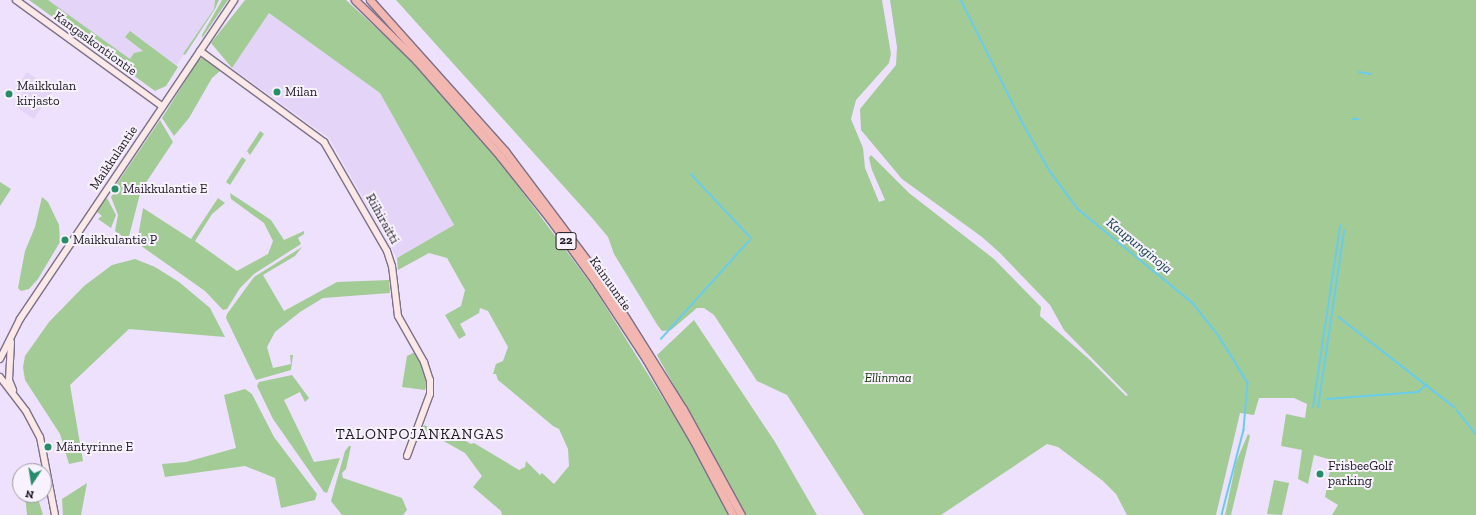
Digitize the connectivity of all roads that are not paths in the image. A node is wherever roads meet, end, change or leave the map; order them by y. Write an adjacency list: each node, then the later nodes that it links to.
1 (16, 0): 6 (street, Kangaskontiontie)
2 (234, 0): 5 (street, Maikkulantie)
3 (355, 0): 14 (highway, Kainuuntie / 22)
4 (370, 0): 15 (highway, Kainuuntie / 22)
5 (200, 51): 6 (street, Maikkulantie); 12 (street, Riihiraitti)
6 (162, 106): 7 (street, Maikkulantie)
7 (14, 329): 8 (street, Maikkulantie); 9 (street, Maikkulantie)
8 (0, 360): 9 (street)
9 (9, 367): 10 (street); 11 (street, Maikkulantie)
10 (0, 376): 11 (street)
11 (18, 400): 13 (street)
12 (407, 456)
13 (55, 515)
14 (733, 515)
15 (741, 515)

